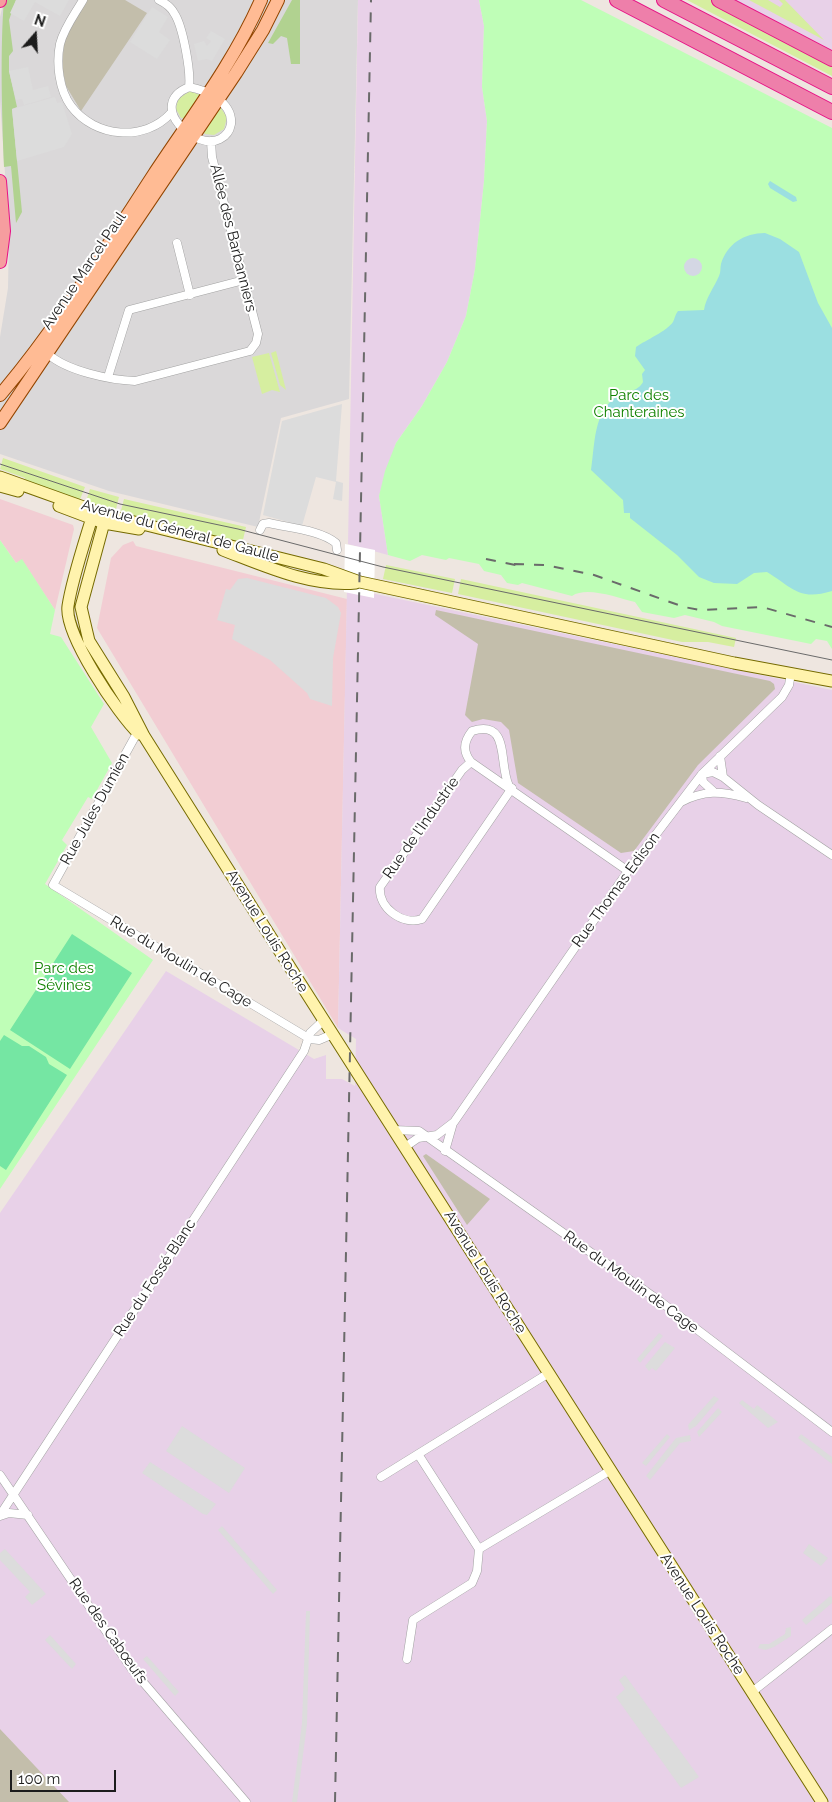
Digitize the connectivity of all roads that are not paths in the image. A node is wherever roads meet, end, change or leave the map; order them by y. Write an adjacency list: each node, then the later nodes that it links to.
1 (83, 0): 13 (street)
2 (159, 0): 9 (street)
3 (261, 0): 11 (main road, Avenue Marcel Paul)
4 (278, 0): 11 (main road, Avenue Marcel Paul)
5 (617, 0): 12 (highway)
6 (664, 0): 10 (highway)
7 (719, 0): 8 (highway)
8 (832, 59)
9 (189, 87): 11 (street); 13 (street)
10 (832, 87)
11 (213, 96): 14 (main road, Avenue Marcel Paul); 15 (street)
12 (832, 112)
13 (171, 113): 14 (street)
14 (188, 132): 15 (street); 21 (main road, Avenue Marcel Paul); 23 (main road, Avenue Marcel Paul)
15 (211, 141): 19 (street, Allée des Barbanniers)
16 (0, 181): 18 (highway)
17 (177, 243): 20 (street)
18 (0, 262)
19 (244, 280): 20 (street); 22 (street, Allée des Barbanniers)
20 (190, 295): 22 (street)
21 (48, 354): 22 (street); 24 (main road, Avenue Marcel Paul)
22 (108, 377)
23 (0, 395)
24 (0, 423)
25 (0, 477): 27 (main road, Avenue du Général de Gaulle)
26 (0, 486): 27 (main road, Avenue du Général de Gaulle)
27 (93, 515): 28 (main road, Avenue du Général de Gaulle); 33 (main road, Avenue Louis Roche)
28 (105, 519): 31 (main road, Avenue du Général de Gaulle); 34 (main road, Avenue Louis Roche)
29 (260, 530): 30 (street)
30 (337, 550)
31 (791, 673): 32 (main road, Avenue du Général de Gaulle); 35 (street, Rue Thomas Edison)
32 (832, 681)
33 (137, 733): 34 (main road, Avenue Louis Roche); 45 (street, Rue Jules Dumien)
34 (148, 742): 46 (main road, Avenue Louis Roche)
35 (720, 756): 37 (street, Rue Thomas Edison); 38 (street)
36 (471, 762): 39 (street); 39 (street); 39 (street, Rue de l'Industrie)
37 (702, 774): 38 (street); 40 (street); 42 (street, Rue Thomas Edison)
38 (723, 777): 41 (street)
39 (510, 787): 44 (street)
40 (713, 791): 41 (street); 42 (street)
41 (750, 799): 43 (street)
42 (679, 803): 44 (street, Rue Thomas Edison)
43 (832, 855)
44 (628, 871): 49 (street, Rue Thomas Edison)
45 (53, 885): 48 (street, Rue du Moulin de Cage)
46 (324, 1020): 47 (main road, Avenue Louis Roche); 48 (street, Rue du Fossé Blanc)
47 (333, 1034): 48 (street); 50 (main road, Avenue Louis Roche)
48 (310, 1040): 60 (street, Rue du Fossé Blanc)
49 (454, 1122): 51 (street, Rue Thomas Edison); 53 (street, Rue Thomas Edison)
50 (394, 1130): 51 (street, Rue du Moulin de Cage); 52 (main road, Avenue Louis Roche)
51 (426, 1137): 52 (street); 53 (street, Rue du Moulin de Cage)
52 (405, 1147): 54 (main road, Avenue Louis Roche)
53 (445, 1151): 55 (street, Rue du Moulin de Cage)
54 (549, 1373): 56 (street); 57 (main road, Avenue Louis Roche)
55 (832, 1432)
56 (418, 1454): 59 (street); 63 (street)
57 (611, 1470): 63 (street); 66 (main road, Avenue Louis Roche)
58 (0, 1475): 60 (street, Rue des Cabœufs)
59 (381, 1477)
60 (13, 1494): 61 (street, Rue des Cabœufs); 62 (street, Rue du Fossé Blanc)
61 (28, 1515): 62 (street, Rue du Fossé Blanc); 67 (street, Rue des Cabœufs)
62 (0, 1516)
63 (479, 1549): 65 (street)
64 (832, 1629): 66 (street)
65 (407, 1659)
66 (752, 1692): 68 (main road, Avenue Louis Roche)
67 (246, 1802)
68 (822, 1802)

